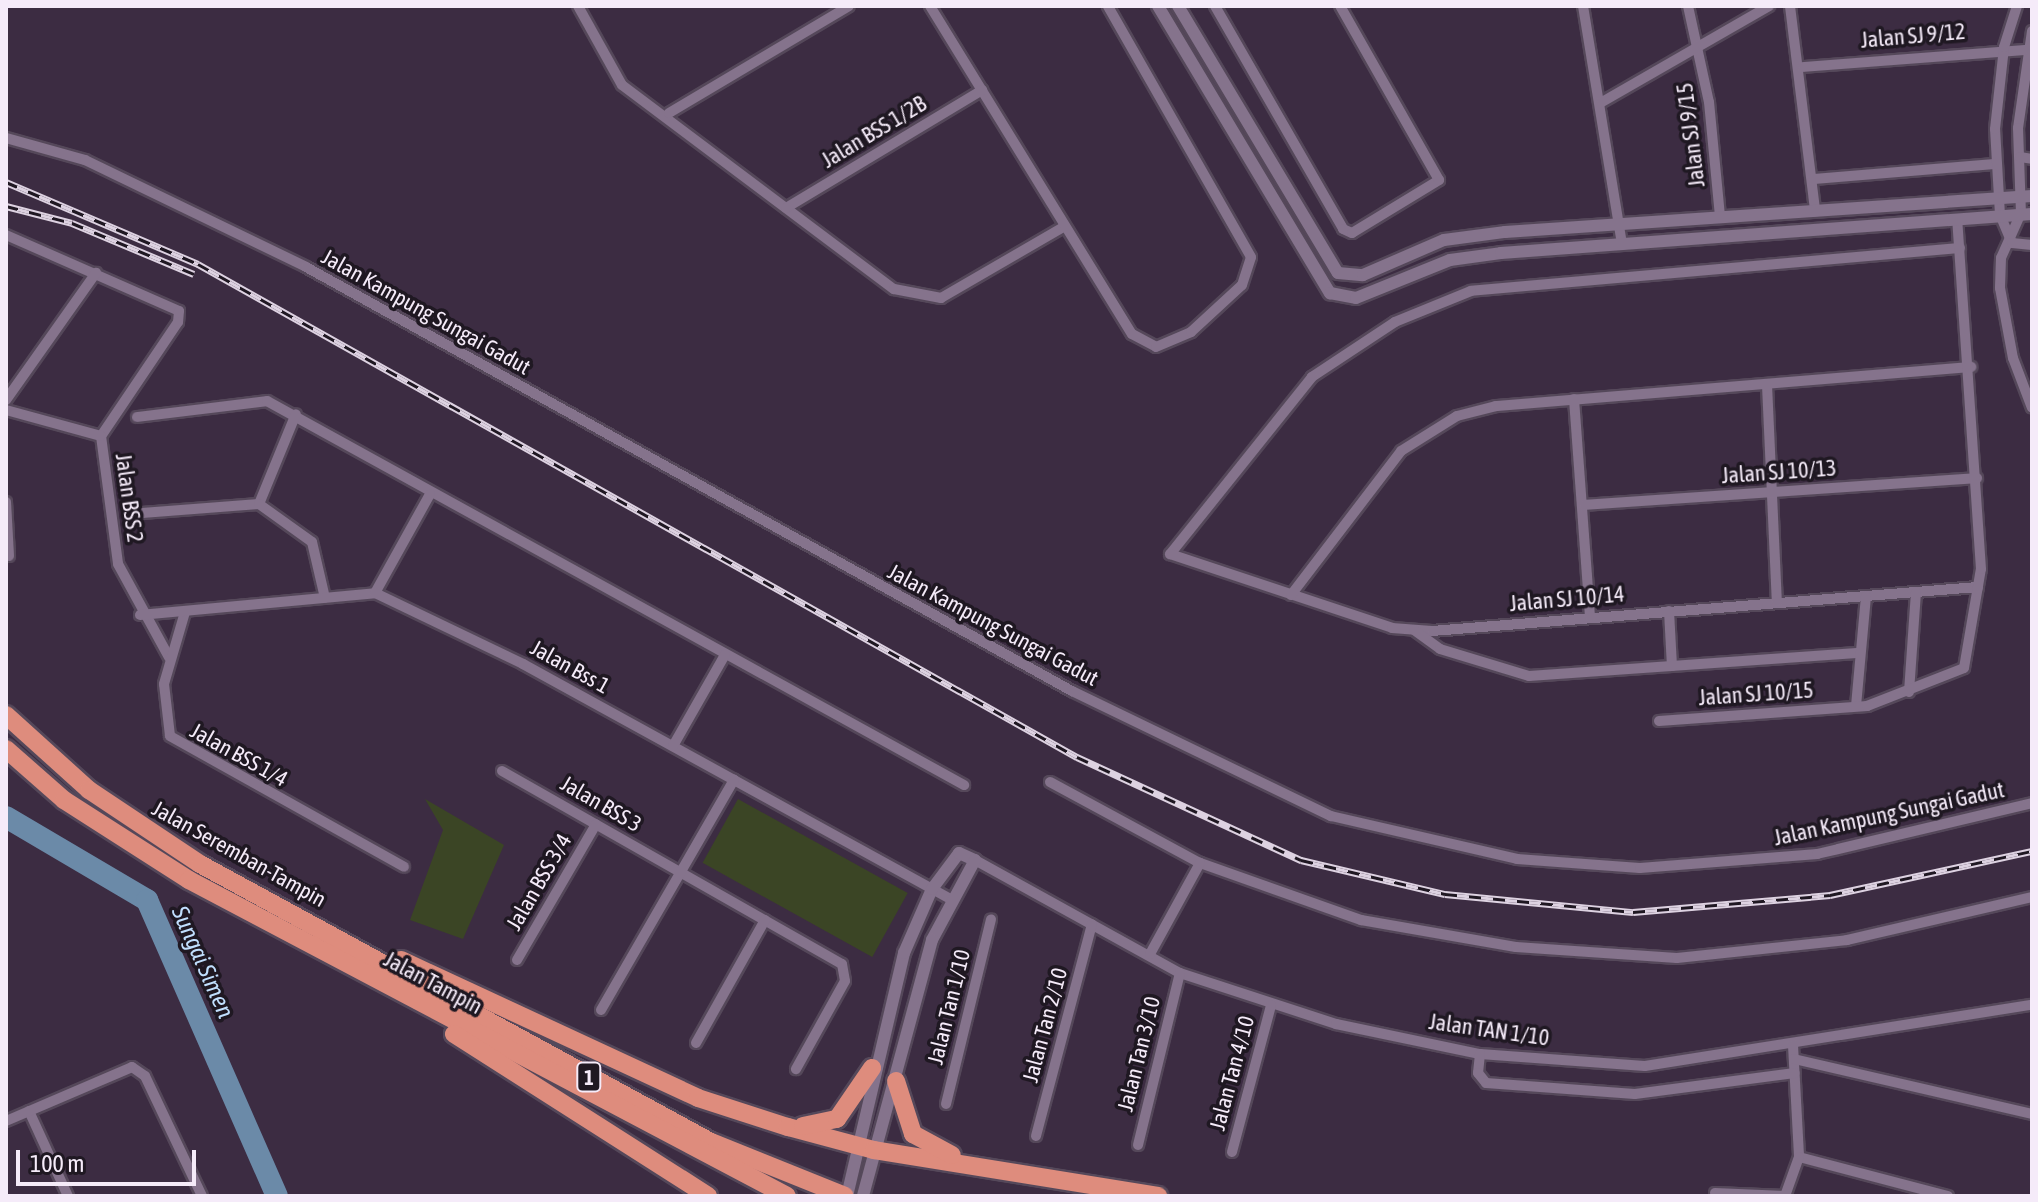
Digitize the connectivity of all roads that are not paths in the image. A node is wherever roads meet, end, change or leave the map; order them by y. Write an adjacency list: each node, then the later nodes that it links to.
1 (578, 6): 22 (street)
2 (849, 6): 22 (street)
3 (930, 6): 20 (street)
4 (1108, 6): 37 (street)
5 (1158, 6): 40 (street)
6 (1178, 6): 36 (street)
7 (1215, 6): 8 (street)
8 (1340, 6)
9 (1583, 6): 21 (street)
10 (1688, 6): 17 (street, Jalan SJ 9/15)
11 (1769, 6): 17 (street)
12 (1790, 6): 19 (street)
13 (2017, 6): 14 (street)
14 (2011, 24): 15 (street); 16 (street)
15 (2032, 30): 18 (street)
16 (2004, 47): 18 (street, Jalan SJ 9/12); 19 (street, Jalan SJ 9/12); 26 (street)
17 (1699, 48): 21 (street); 34 (street, Jalan SJ 9/15)
18 (2026, 50): 24 (street)
19 (1803, 67): 27 (street)
20 (982, 90): 30 (street, Jalan BSS 1/2B); 37 (street)
21 (1602, 102): 36 (street)
22 (669, 113): 30 (street)
23 (6, 138): 87 (street, Jalan Kampung Sungai Gadut)
24 (2020, 157): 25 (street); 28 (street)
25 (2032, 159)
26 (1995, 164): 27 (street); 29 (street)
27 (1813, 179): 31 (street)
28 (2027, 196): 29 (street); 32 (street)
29 (1997, 199): 31 (street); 33 (street)
30 (786, 208): 37 (street)
31 (1815, 211): 34 (street)
32 (2027, 214): 33 (street); 39 (street)
33 (2000, 215): 35 (street); 39 (street)
34 (1720, 217): 36 (street)
35 (1957, 220): 40 (street); 42 (street)
36 (1620, 224): 40 (street)
37 (1065, 226)
38 (6, 235): 43 (street)
39 (2012, 243): 41 (street); 48 (street)
40 (1622, 244)
41 (2032, 245)
42 (1960, 248): 44 (street); 64 (street, Jalan SJ 10/14)
43 (96, 273): 47 (street); 52 (street, Jalan BSS 2)
44 (1971, 367): 45 (street); 53 (street)
45 (1767, 385): 46 (street); 54 (street)
46 (1574, 399): 58 (street); 64 (street)
47 (6, 400)
48 (2032, 408)
49 (6, 410): 52 (street)
50 (296, 414): 51 (street); 55 (street); 57 (street)
51 (137, 417)
52 (101, 436): 70 (street, Jalan BSS 2)
53 (1977, 478): 54 (street, Jalan SJ 10/13); 61 (street)
54 (1771, 492): 58 (street, Jalan SJ 10/13); 67 (street)
55 (430, 494): 63 (street); 74 (street)
56 (6, 502): 60 (street)
57 (259, 504): 59 (street); 66 (street)
58 (1584, 505): 71 (street)
59 (142, 513)
60 (9, 556)
61 (1978, 587): 62 (street, Jalan SJ 10/14); 77 (street, Jalan SJ 10/15)
62 (1916, 592): 65 (street, Jalan SJ 10/14); 77 (street)
63 (375, 593): 66 (street); 81 (street, Jalan Bss 1)
64 (1291, 595): 72 (street, Jalan SJ 10/14)
65 (1866, 596): 67 (street, Jalan SJ 10/14); 73 (street)
66 (325, 598): 69 (street)
67 (1777, 602): 68 (street, Jalan SJ 10/14)
68 (1669, 611): 71 (street, Jalan SJ 10/14); 76 (street)
69 (185, 612): 70 (street); 75 (street, Jalan BSS 1/4)
70 (140, 615): 75 (street, Jalan BSS 2)
71 (1590, 617): 72 (street, Jalan SJ 10/14)
72 (1414, 630): 76 (street)
73 (1860, 653): 76 (street); 78 (street)
74 (725, 655): 81 (street); 86 (street)
75 (169, 657): 91 (street, Jalan BSS 1/4)
76 (1672, 666)
77 (1909, 692): 78 (street, Jalan SJ 10/15)
78 (1856, 706): 80 (street, Jalan SJ 10/15)
79 (6, 715): 99 (highway, Jalan Seremban-Tampin / 1)
80 (1659, 721)
81 (673, 746): 84 (street, Jalan Bss 1)
82 (6, 749): 103 (highway, Jalan Tampin / 1)
83 (502, 771): 88 (street, Jalan BSS 3)
84 (734, 780): 92 (street); 93 (street, Jalan Bss 1)
85 (1050, 782): 90 (street)
86 (964, 785)
87 (2032, 803)
88 (596, 824): 92 (street, Jalan BSS 3); 101 (street, Jalan BSS 3/4)
89 (975, 860): 93 (street); 95 (street); 98 (street, Jalan TAN 1/10)
90 (1200, 863): 94 (street); 100 (street)
91 (404, 867)
92 (680, 872): 97 (street, Jalan BSS 3); 106 (street)
93 (932, 889): 95 (street, Jalan Bss 1); 111 (street)
94 (2032, 897)
95 (949, 898): 114 (street)
96 (991, 919): 115 (street, Jalan Tan 1/10)
97 (765, 920): 107 (street); 112 (street, Jalan BSS 3)
98 (1092, 924): 100 (street, Jalan TAN 1/10); 120 (street, Jalan Tan 2/10)
99 (342, 938): 119 (highway); 131 (highway, Jalan Tampin / 1)
100 (1150, 954): 102 (street, Jalan TAN 1/10)
101 (517, 960)
102 (1180, 973): 104 (street, Jalan TAN 1/10); 121 (street, Jalan Tan 3/10)
103 (382, 983): 129 (highway); 130 (highway, Jalan Tampin / 1)
104 (1271, 1005): 109 (street, Jalan TAN 1/10); 123 (street, Jalan Tan 4/10)
105 (2032, 1005): 108 (street, Jalan TAN 1/10)
106 (601, 1010)
107 (696, 1043)
108 (1793, 1045): 109 (street, Jalan TAN 1/10); 110 (street)
109 (1480, 1054): 113 (street)
110 (1794, 1059): 113 (street); 117 (street)
111 (872, 1068): 119 (highway); 122 (street)
112 (796, 1069)
113 (1795, 1073): 124 (street)
114 (896, 1081): 122 (street); 125 (highway)
115 (946, 1104)
116 (29, 1111): 118 (street); 127 (street); 128 (street)
117 (2032, 1114)
118 (6, 1121)
119 (788, 1127): 122 (highway)
120 (1036, 1136)
121 (1138, 1145)
122 (866, 1149): 125 (highway); 131 (street); 132 (street)
123 (1232, 1152)
124 (1799, 1157): 126 (street); 134 (street)
125 (1001, 1172): 133 (highway)
126 (1715, 1193)
127 (68, 1196)
128 (202, 1196)
129 (708, 1196)
130 (787, 1196)
131 (846, 1196)
132 (863, 1196)
133 (1158, 1196)
134 (1948, 1196)

